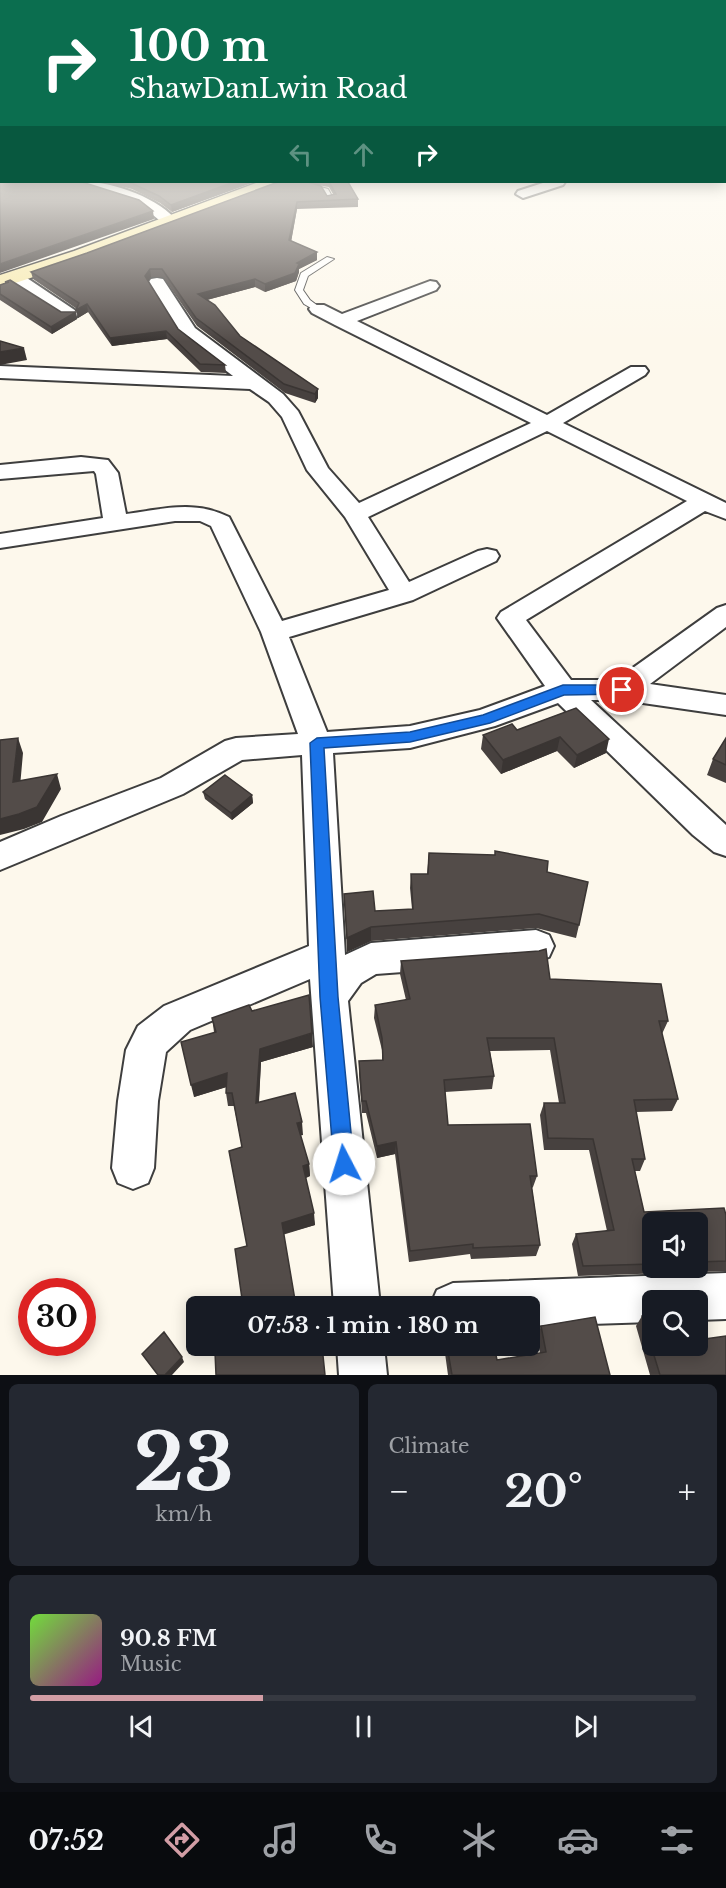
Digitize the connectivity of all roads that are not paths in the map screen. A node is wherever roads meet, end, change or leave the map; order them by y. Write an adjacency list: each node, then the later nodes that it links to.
1 (161, 214): 3 (street)
2 (190, 214): 3 (street)
3 (170, 222): 5 (street)
4 (330, 260): 8 (lane)
5 (8, 280): 9 (street)
6 (157, 283): 13 (street)
7 (430, 286): 10 (street)
8 (318, 309): 10 (street)
9 (70, 314)
10 (340, 321): 14 (street)
11 (638, 371): 14 (street)
12 (0, 372): 13 (street)
13 (257, 383): 17 (street)
14 (548, 423): 16 (street); 17 (street)
15 (0, 472): 18 (street)
16 (715, 507): 24 (street)
17 (355, 514): 21 (street)
18 (116, 523): 19 (street); 23 (street)
19 (0, 541)
20 (487, 556): 21 (street)
21 (404, 594): 23 (street)
22 (726, 614): 25 (street)
23 (274, 632): 27 (street)
24 (563, 690): 25 (street); 27 (street); 28 (street)
25 (622, 690): 26 (street)
26 (726, 705)
27 (317, 743): 29 (street); 31 (street)
28 (726, 843)
29 (0, 857)
30 (536, 946): 32 (street)
31 (327, 955): 32 (street); 33 (street)
32 (329, 997): 34 (street)
33 (133, 1168)
34 (356, 1296)
35 (726, 1296): 36 (street)
36 (540, 1303)
37 (362, 1356): 38 (street)
38 (363, 1375)

